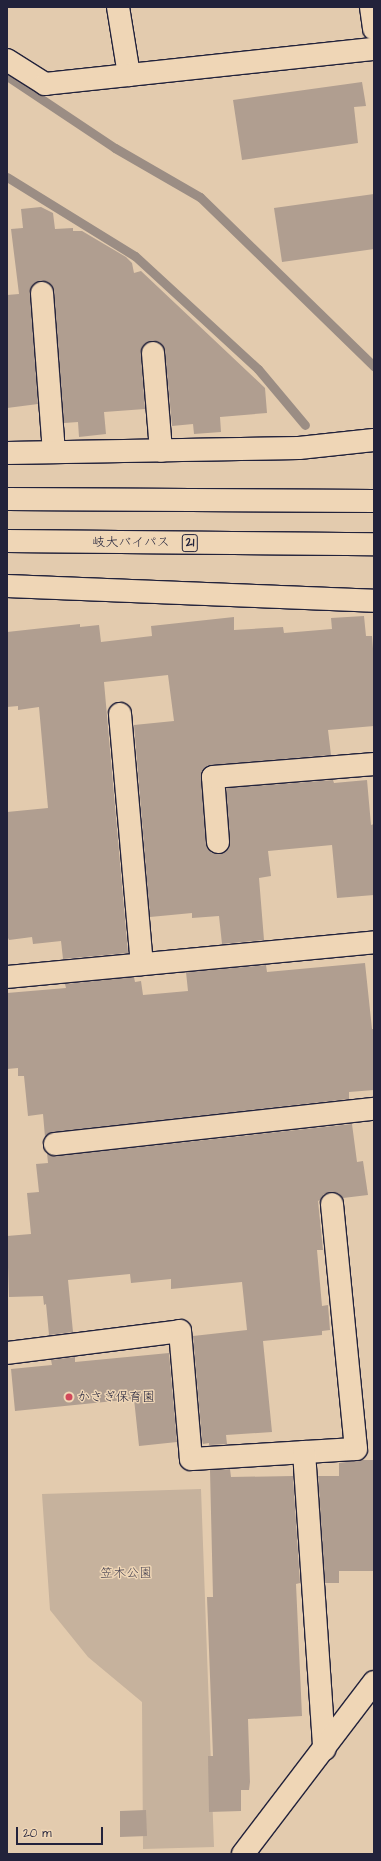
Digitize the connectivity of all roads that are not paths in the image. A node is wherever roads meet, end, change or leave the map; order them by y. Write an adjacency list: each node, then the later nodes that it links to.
1 (118, 7): 6 (main road)
2 (370, 7): 3 (main road)
3 (374, 29)
4 (374, 49): 6 (main road)
5 (7, 60): 6 (main road)
6 (129, 75)
7 (42, 293): 11 (main road)
8 (153, 353): 10 (main road)
9 (374, 440): 10 (main road)
10 (161, 451): 11 (main road)
11 (54, 452): 12 (main road)
12 (7, 453)
13 (7, 499): 14 (main road)
14 (374, 501)
15 (7, 541): 16 (main road, 岐大バイパス / 21)
16 (374, 544)
17 (7, 586): 18 (main road)
18 (374, 601)
19 (120, 714): 23 (main road)
20 (374, 764): 21 (main road)
21 (218, 842)
22 (374, 942): 23 (main road)
23 (142, 964): 24 (main road)
24 (7, 977)
25 (374, 1109): 26 (main road)
26 (55, 1144)
27 (332, 1204): 29 (main road)
28 (7, 1353): 29 (main road)
29 (304, 1452): 31 (main road)
30 (374, 1682): 31 (main road)
31 (324, 1749): 32 (main road)
32 (243, 1854)

